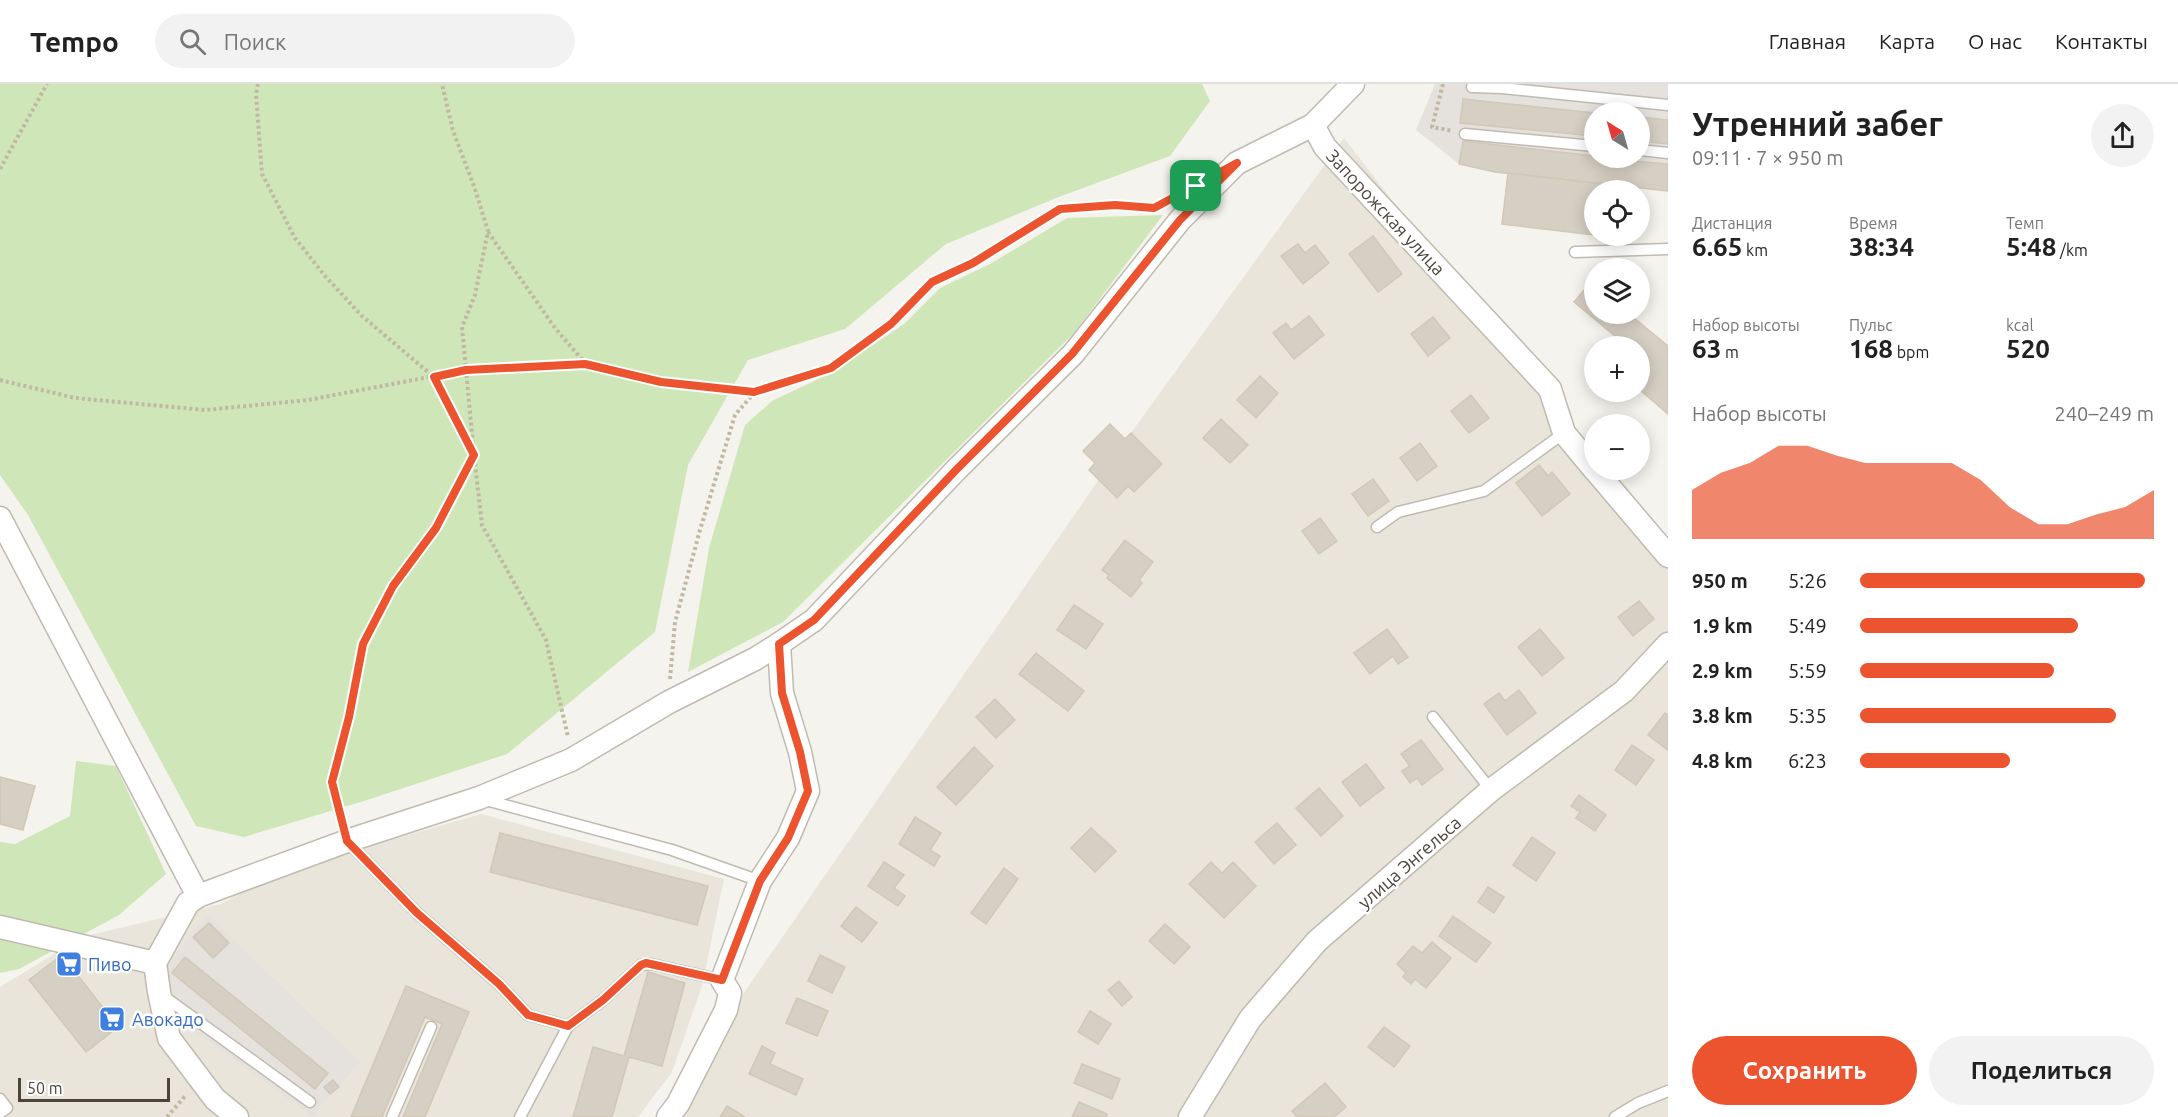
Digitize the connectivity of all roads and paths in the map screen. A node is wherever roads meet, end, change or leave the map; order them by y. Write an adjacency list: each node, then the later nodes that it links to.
1 (47, 84): 14 (path)
2 (258, 84): 21 (path)
3 (442, 84): 16 (path)
4 (1353, 84): 9 (street)
5 (1443, 84): 10 (path)
6 (1502, 86): 7 (lane); 8 (lane)
7 (1472, 87)
8 (1668, 105)
9 (1313, 125): 24 (street, Запорожская улица); 31 (street)
10 (1465, 134): 11 (lane)
11 (1584, 145)
12 (1650, 151): 13 (lane)
13 (1668, 153)
14 (0, 169)
15 (1175, 197): 23 (path)
16 (488, 231): 19 (path); 20 (path)
17 (1668, 249): 18 (lane)
18 (1575, 252)
19 (585, 364): 20 (path); 23 (path)
20 (466, 370): 21 (path); 25 (path)
21 (434, 377): 22 (path); 25 (path)
22 (0, 380)
23 (754, 392): 33 (path)
24 (1564, 433): 26 (street, Запорожская улица); 29 (lane)
25 (474, 455): 35 (path); 38 (path)
26 (1584, 456)
27 (1604, 480): 30 (street, Запорожская улица)
28 (0, 518): 40 (street)
29 (1377, 527)
30 (1668, 556)
31 (779, 644): 33 (street); 39 (street)
32 (1668, 644): 36 (street, улица Энгельса)
33 (669, 702): 35 (street)
34 (1433, 717): 36 (lane)
35 (572, 759): 37 (street)
36 (1491, 790): 57 (street, улица Энгельса)
37 (479, 798): 38 (street); 39 (lane)
38 (347, 841): 40 (street); 45 (lane)
39 (760, 881): 43 (street)
40 (198, 896): 42 (street)
41 (0, 927): 42 (street)
42 (155, 963): 44 (street)
43 (722, 980): 45 (lane); 56 (street)
44 (159, 992): 47 (street); 50 (lane)
45 (568, 1026): 55 (lane)
46 (430, 1027): 54 (lane)
47 (203, 1083): 52 (path); 53 (street)
48 (1668, 1091): 58 (lane)
49 (0, 1099): 51 (lane)
50 (310, 1102)
51 (0, 1113)
52 (166, 1117)
53 (237, 1117)
54 (392, 1117)
55 (520, 1117)
56 (668, 1117)
57 (1190, 1117)
58 (1615, 1117)

